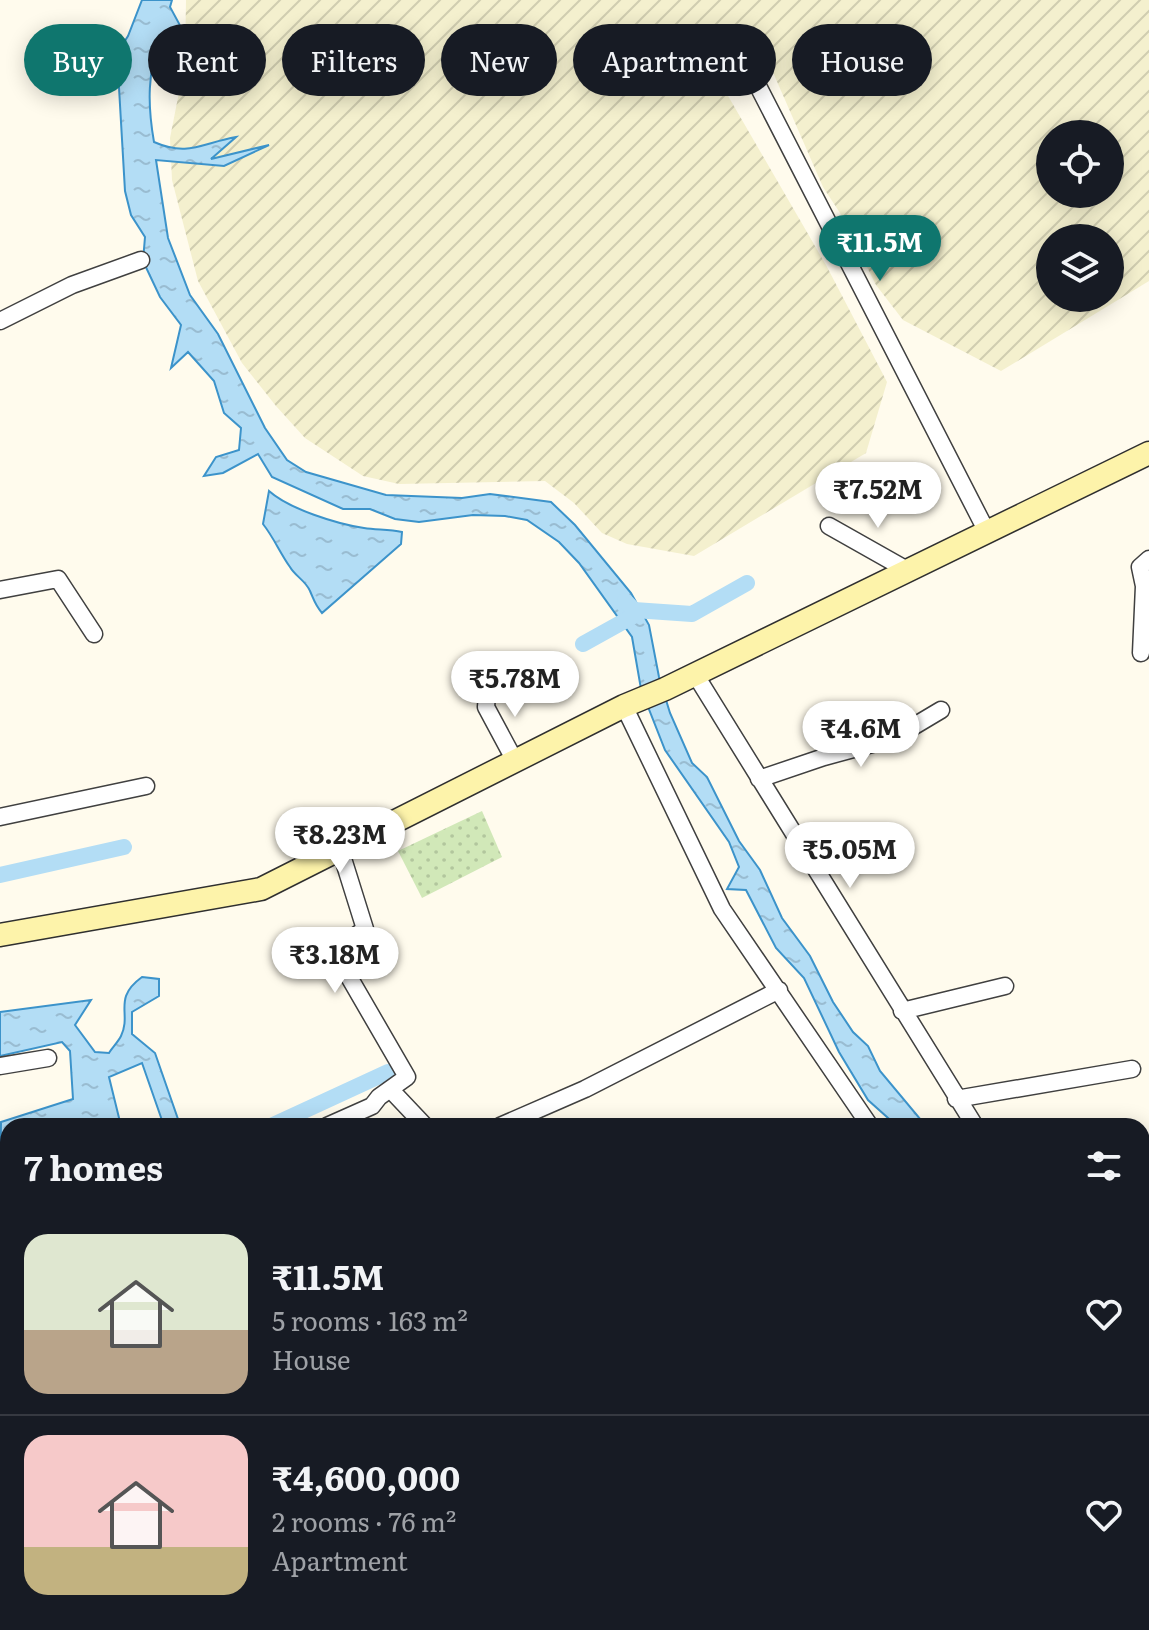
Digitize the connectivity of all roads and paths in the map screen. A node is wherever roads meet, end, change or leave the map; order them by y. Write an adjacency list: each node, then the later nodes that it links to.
1 (763, 96): 6 (street)
2 (141, 260): 3 (street)
3 (0, 321)
4 (1148, 458): 6 (main road)
5 (829, 526): 8 (street)
6 (987, 532): 8 (main road)
7 (1149, 559): 11 (street)
8 (907, 570): 12 (main road)
9 (0, 590): 10 (street)
10 (94, 634)
11 (1141, 653)
12 (695, 674): 14 (main road); 17 (street)
13 (488, 682): 16 (street)
14 (633, 702): 16 (main road); 23 (street)
15 (941, 710): 17 (street)
16 (515, 761): 20 (main road)
17 (759, 779): 24 (street)
18 (146, 786): 19 (street)
19 (0, 817)
20 (340, 849): 21 (main road); 28 (street)
21 (0, 935)
22 (1005, 986): 24 (street)
23 (779, 990): 32 (street); 33 (street)
24 (902, 1011): 29 (street)
25 (48, 1058): 26 (street)
26 (0, 1066)
27 (1132, 1069): 29 (street)
28 (390, 1089): 30 (street); 31 (street)
29 (956, 1099): 34 (street)
30 (345, 1118)
31 (417, 1118)
32 (518, 1118)
33 (865, 1118)
34 (969, 1118)

